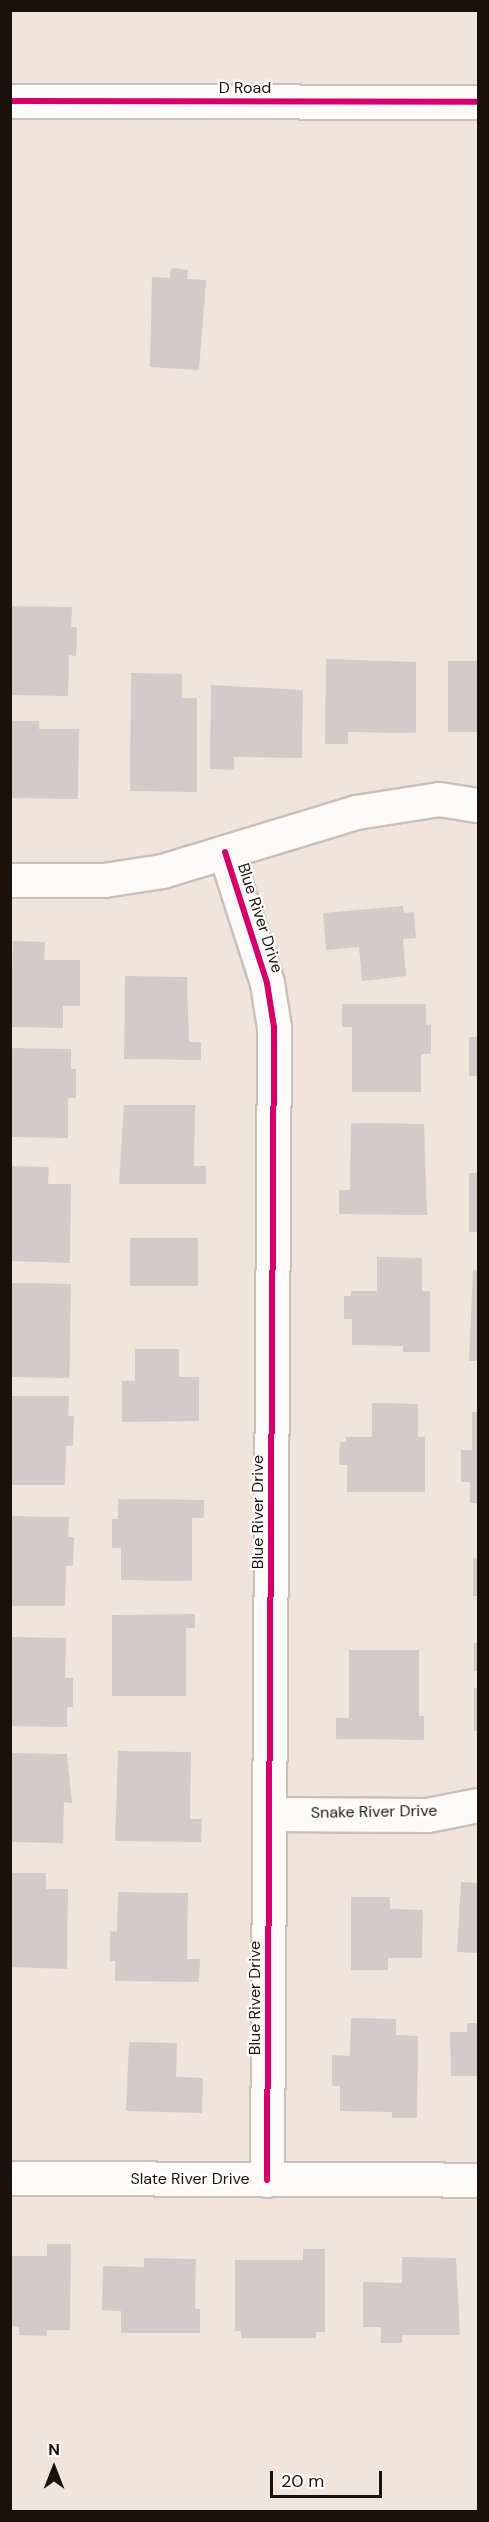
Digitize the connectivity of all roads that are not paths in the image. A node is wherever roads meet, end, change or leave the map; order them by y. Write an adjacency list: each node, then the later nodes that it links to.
1 (10, 100): 2 (street, D Road)
2 (478, 102)
3 (478, 805): 4 (street)
4 (225, 852): 5 (street); 7 (street, Blue River Drive)
5 (10, 880)
6 (478, 1805): 7 (street, Snake River Drive)
7 (270, 1814): 9 (street, Blue River Drive)
8 (10, 2178): 9 (street, Slate River Drive)
9 (267, 2180): 10 (street, Slate River Drive)
10 (478, 2180)

